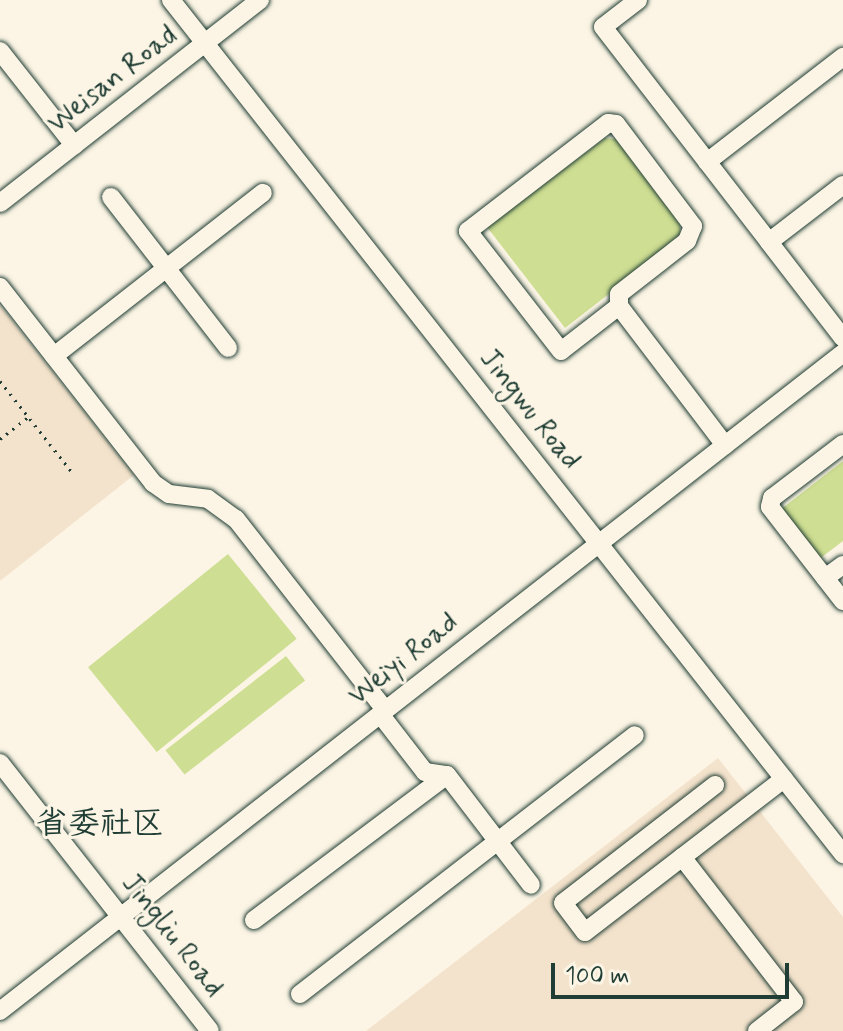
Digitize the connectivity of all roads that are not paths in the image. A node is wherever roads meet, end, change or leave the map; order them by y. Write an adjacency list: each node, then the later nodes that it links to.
1 (171, 0): 4 (street, Jingwu Road)
2 (260, 0): 4 (street, Weisan Road)
3 (638, 0): 8 (street)
4 (205, 43): 7 (street, Weisan Road); 23 (street, Jingwu Road)
5 (0, 51): 7 (street)
6 (843, 57): 8 (street)
7 (74, 145): 12 (street, Weisan Road)
8 (707, 162): 13 (street)
9 (843, 185): 13 (street)
10 (263, 193): 14 (street)
11 (111, 197): 14 (street)
12 (0, 203)
13 (769, 242): 17 (street)
14 (166, 268): 18 (street); 20 (street)
15 (0, 287): 20 (street)
16 (619, 306): 16 (street); 22 (street)
17 (843, 338)
18 (228, 348)
19 (843, 353): 22 (street, Weiyi Road)
20 (54, 356): 27 (street)
21 (843, 444): 25 (street)
22 (725, 445): 23 (street, Weiyi Road)
23 (598, 544): 27 (street, Weiyi Road); 31 (street, Jingwu Road)
24 (843, 565): 25 (street)
25 (825, 578): 26 (street)
26 (843, 601)
27 (383, 712): 30 (street); 37 (street, Weiyi Road)
28 (635, 735): 33 (street)
29 (0, 763): 37 (street, Jingliu Road)
30 (447, 775): 33 (street); 38 (street)
31 (784, 779): 34 (street, Jingwu Road); 35 (street)
32 (715, 785): 35 (street)
33 (498, 841): 36 (street); 39 (street)
34 (843, 854)
35 (682, 857): 41 (street)
36 (531, 885)
37 (121, 917): 40 (street, Weiyi Road); 42 (street, Jingliu Road)
38 (254, 920)
39 (300, 994)
40 (0, 1011)
41 (760, 1030)
42 (210, 1031)

